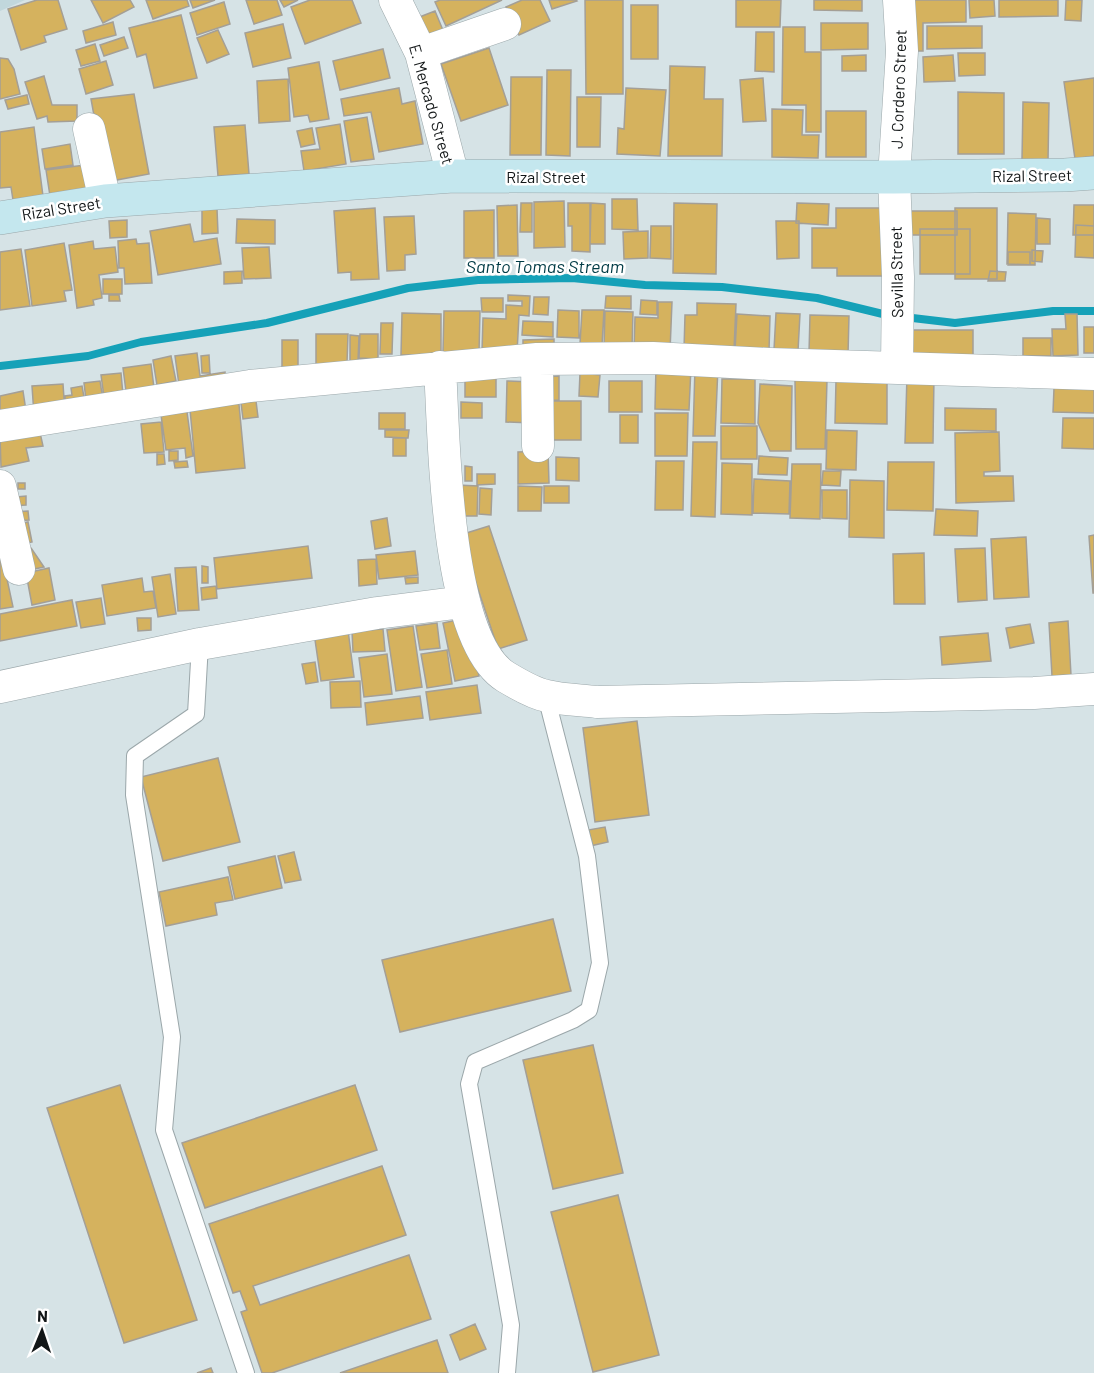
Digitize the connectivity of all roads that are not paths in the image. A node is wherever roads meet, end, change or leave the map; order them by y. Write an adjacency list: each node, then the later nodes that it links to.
1 (395, 0): 4 (street, E. Mercado Street)
2 (899, 0): 8 (street, J. Cordero Street)
3 (505, 24): 4 (street)
4 (421, 53): 7 (street, E. Mercado Street)
5 (89, 129): 9 (street)
6 (1094, 173): 8 (street, Rizal Street)
7 (453, 176): 8 (street, Rizal Street); 9 (street, Rizal Street)
8 (894, 177): 12 (street, Sevilla Street)
9 (105, 201): 10 (street, Rizal Street)
10 (0, 218)
11 (537, 359): 12 (street); 13 (street); 16 (street)
12 (897, 367): 14 (street)
13 (440, 368): 15 (street); 19 (street)
14 (1094, 374)
15 (0, 426)
16 (538, 446)
17 (0, 486): 18 (street)
18 (19, 569)
19 (463, 602): 20 (street); 23 (street)
20 (200, 644): 21 (street); 24 (lane)
21 (0, 687)
22 (1094, 689): 23 (street)
23 (546, 696): 25 (lane)
24 (246, 1373)
25 (507, 1373)

